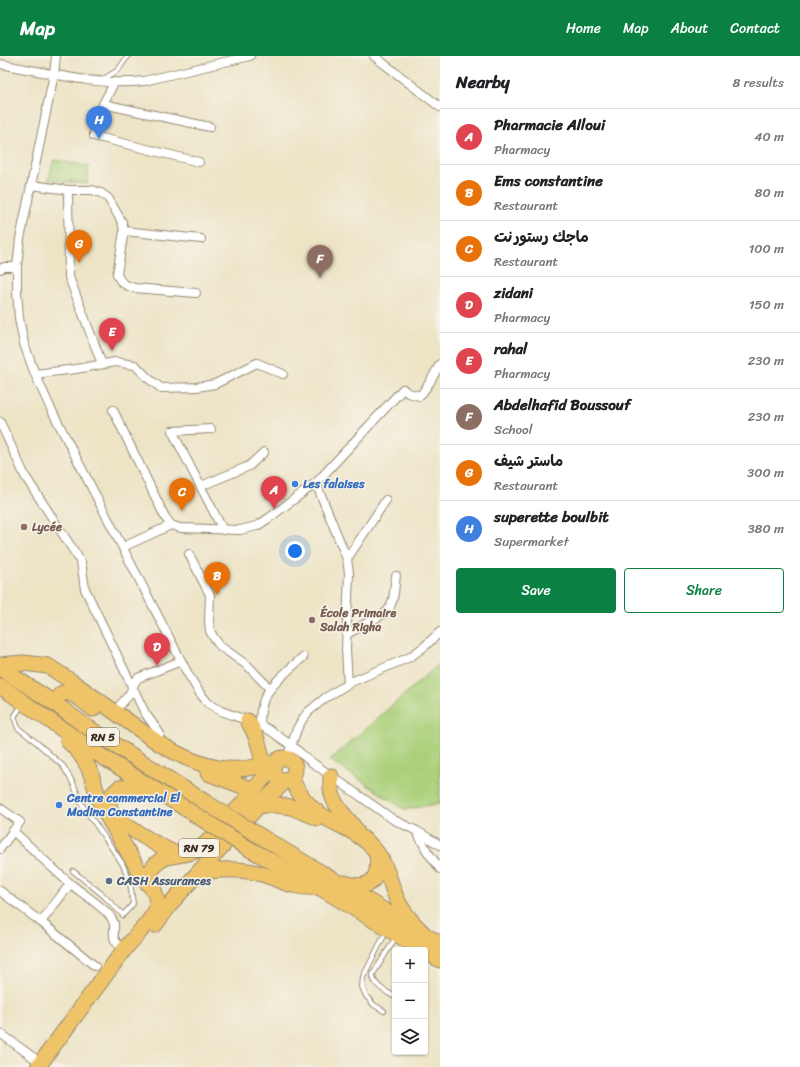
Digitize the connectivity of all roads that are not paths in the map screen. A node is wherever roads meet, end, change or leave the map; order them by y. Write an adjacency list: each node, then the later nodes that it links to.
1 (56, 56): 6 (street)
2 (128, 56): 7 (lane)
3 (250, 56): 8 (street)
4 (374, 56): 10 (street)
5 (0, 64): 6 (street)
6 (54, 74): 7 (street); 13 (street)
7 (101, 81): 8 (street)
8 (114, 83): 9 (street)
9 (103, 104): 11 (street); 12 (street)
10 (440, 108)
11 (210, 127)
12 (199, 162)
13 (32, 186): 14 (street); 17 (street)
14 (68, 190): 15 (street); 20 (street)
15 (124, 231): 16 (street); 19 (street)
16 (201, 239)
17 (17, 267): 18 (street); 22 (street)
18 (0, 269)
19 (196, 293)
20 (102, 364): 22 (street); 23 (street)
21 (440, 364): 28 (street)
22 (35, 374): 33 (street)
23 (284, 374)
24 (112, 410): 31 (street)
25 (0, 422): 45 (street)
26 (211, 429): 29 (street)
27 (264, 452): 29 (street)
28 (316, 483): 32 (street); 35 (street)
29 (201, 486): 32 (street)
30 (386, 500): 35 (street)
31 (171, 524): 32 (street); 33 (street)
32 (223, 530)
33 (123, 547): 40 (street)
34 (189, 554): 46 (street)
35 (347, 559): 38 (street)
36 (396, 576): 38 (street)
37 (440, 632): 43 (street)
38 (347, 634): 43 (street)
39 (303, 658): 46 (street)
40 (181, 661): 45 (street); 50 (street)
41 (0, 665): 49 (highway)
42 (0, 668): 48 (highway, RN 5)
43 (348, 684): 53 (street)
44 (0, 686): 47 (highway, RN 5)
45 (133, 688): 49 (street); 52 (street)
46 (270, 689): 50 (street)
47 (23, 703): 51 (highway, RN 5); 69 (lane)
48 (54, 703): 56 (highway); 71 (highway, RN 5, bridge)
49 (114, 712): 53 (highway)
50 (254, 723): 53 (highway); 53 (street)
51 (55, 724): 57 (highway, RN 5); 74 (highway)
52 (160, 734)
53 (278, 759): 54 (street); 55 (highway); 56 (highway, RN 79)
54 (331, 776): 61 (street); 63 (highway)
55 (289, 779): 58 (highway, RN 79); 60 (highway)
56 (253, 790): 67 (highway, RN 79)
57 (162, 794): 67 (highway, RN 79); 71 (highway, RN 5, bridge)
58 (259, 805): 60 (highway); 70 (highway, RN 79)
59 (0, 808): 62 (street)
60 (330, 820): 63 (highway)
61 (417, 831): 64 (street); 68 (street)
62 (13, 832): 65 (street); 72 (street)
63 (359, 836): 66 (highway)
64 (440, 845)
65 (0, 849)
66 (377, 853): 71 (highway); 78 (highway)
67 (176, 854): 74 (highway, RN 79)
68 (440, 869)
69 (73, 871)
70 (199, 873): 71 (highway); 73 (highway, RN 79)
71 (324, 883): 77 (highway, RN 5); 78 (highway, RN 5)
72 (70, 884): 76 (street); 79 (street)
73 (184, 888): 74 (highway); 85 (highway, RN 79)
74 (154, 889): 79 (highway, RN 79)
75 (0, 891): 76 (street)
76 (41, 922): 81 (street)
77 (393, 933): 78 (highway, RN 5); 82 (lane); 83 (lane)
78 (429, 946): 80 (highway, RN 5)
79 (125, 949): 85 (highway, RN 79)
80 (440, 960)
81 (95, 966)
82 (392, 995)
83 (384, 1011)
84 (0, 1033): 85 (street)
85 (42, 1066)

